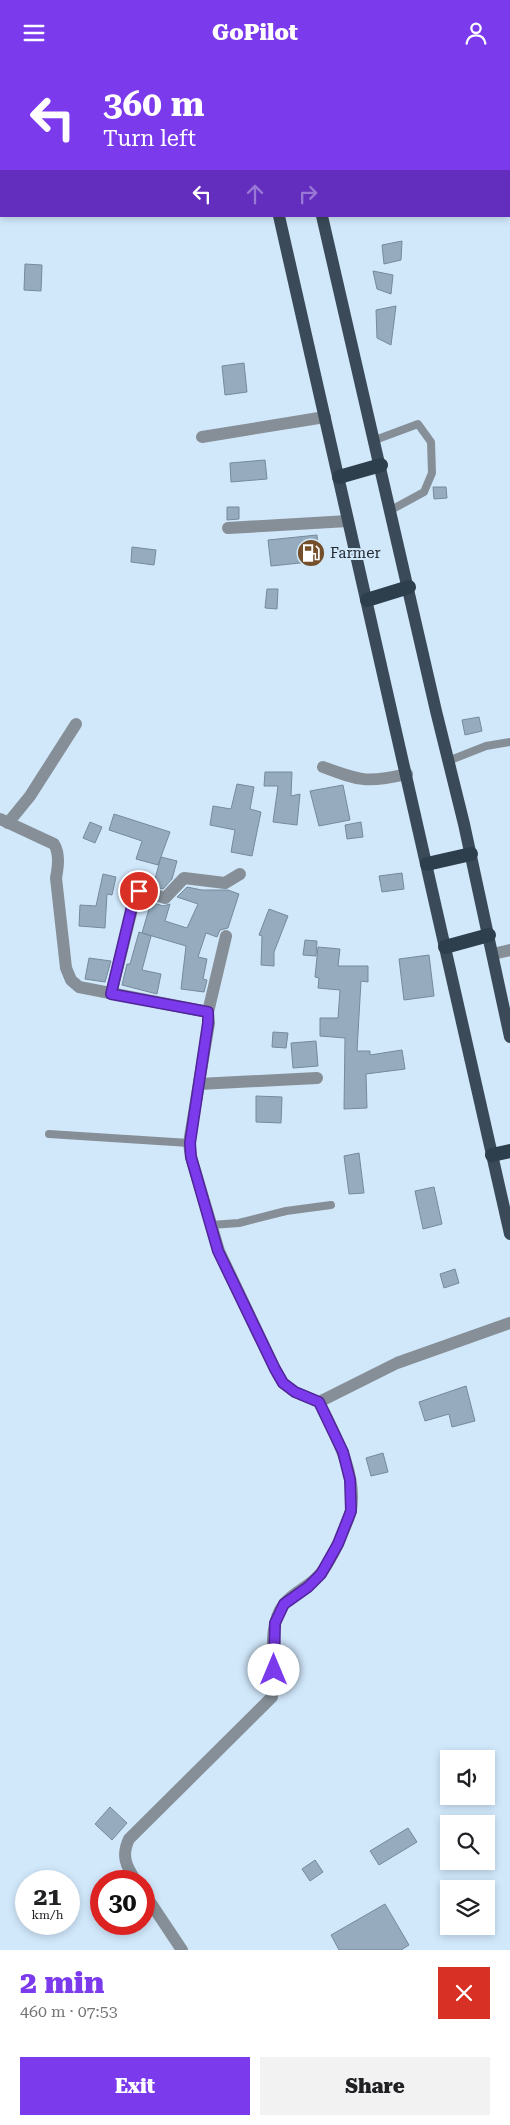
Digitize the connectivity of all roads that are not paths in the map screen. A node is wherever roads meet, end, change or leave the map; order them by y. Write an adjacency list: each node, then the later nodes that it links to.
1 (279, 217): 3 (main road)
2 (322, 217): 5 (main road)
3 (325, 417): 4 (street); 7 (main road)
4 (202, 437)
5 (375, 440): 6 (main road); 8 (lane)
6 (381, 465): 7 (highway); 8 (main road)
7 (338, 477): 9 (main road)
8 (391, 510): 11 (main road)
9 (348, 521): 10 (street); 12 (main road)
10 (228, 528)
11 (409, 587): 12 (highway); 15 (main road)
12 (367, 600): 17 (main road)
13 (76, 724): 18 (street)
14 (510, 742): 15 (lane)
15 (448, 761): 19 (main road)
16 (323, 767): 17 (street)
17 (407, 775): 20 (main road)
18 (4, 821): 27 (street)
19 (471, 853): 20 (highway); 22 (main road)
20 (426, 863): 24 (main road)
21 (240, 874): 27 (street)
22 (488, 935): 24 (highway); 26 (main road)
23 (226, 936): 28 (street)
24 (445, 947): 35 (main road)
25 (510, 950): 26 (street)
26 (493, 954): 29 (main road)
27 (111, 994): 28 (street)
28 (208, 1012): 31 (street)
29 (510, 1037)
30 (317, 1078): 31 (street)
31 (199, 1084): 33 (street)
32 (49, 1134): 33 (lane)
33 (190, 1143): 37 (street)
34 (510, 1151): 35 (highway)
35 (492, 1155): 38 (main road)
36 (331, 1205): 37 (lane)
37 (211, 1225): 40 (street)
38 (510, 1234)
39 (510, 1323): 40 (street)
40 (319, 1402): 41 (street)
41 (130, 1870)
42 (155, 1910): 43 (street)
43 (182, 1950)

